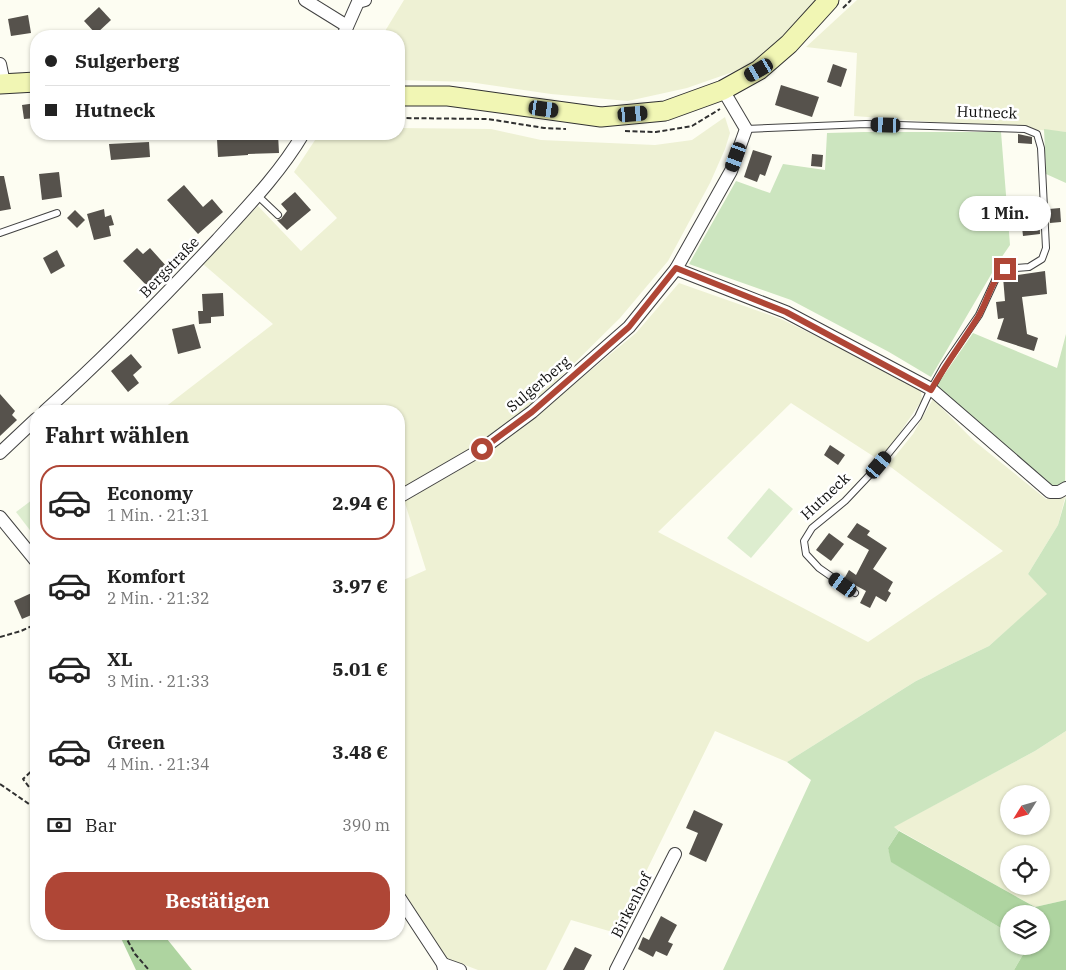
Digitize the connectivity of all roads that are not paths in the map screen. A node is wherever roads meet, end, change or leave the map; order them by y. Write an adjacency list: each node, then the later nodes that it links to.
1 (305, 0): 4 (street)
2 (365, 0): 5 (street)
3 (829, 0): 9 (main road)
4 (344, 30)
5 (345, 30)
6 (0, 64): 8 (street)
7 (30, 82): 8 (main road)
8 (2, 84)
9 (723, 90): 10 (main road); 11 (street)
10 (405, 96)
11 (746, 129): 17 (street); 18 (lane, Hutneck)
12 (299, 140): 13 (street, Bergstraße)
13 (258, 196): 15 (lane); 19 (street, Bergstraße)
14 (57, 213): 16 (lane)
15 (278, 215)
16 (0, 233)
17 (676, 268): 18 (street); 23 (street, Sulgerberg)
18 (931, 390): 22 (street); 26 (lane, Hutneck)
19 (52, 405)
20 (30, 425): 21 (street)
21 (0, 453)
22 (1066, 488)
23 (405, 494)
24 (0, 517): 25 (street)
25 (30, 554)
26 (855, 593)
27 (675, 854): 31 (street, Birkenhof)
28 (405, 906): 29 (street)
29 (444, 967): 30 (street)
30 (460, 970)
31 (616, 970)

